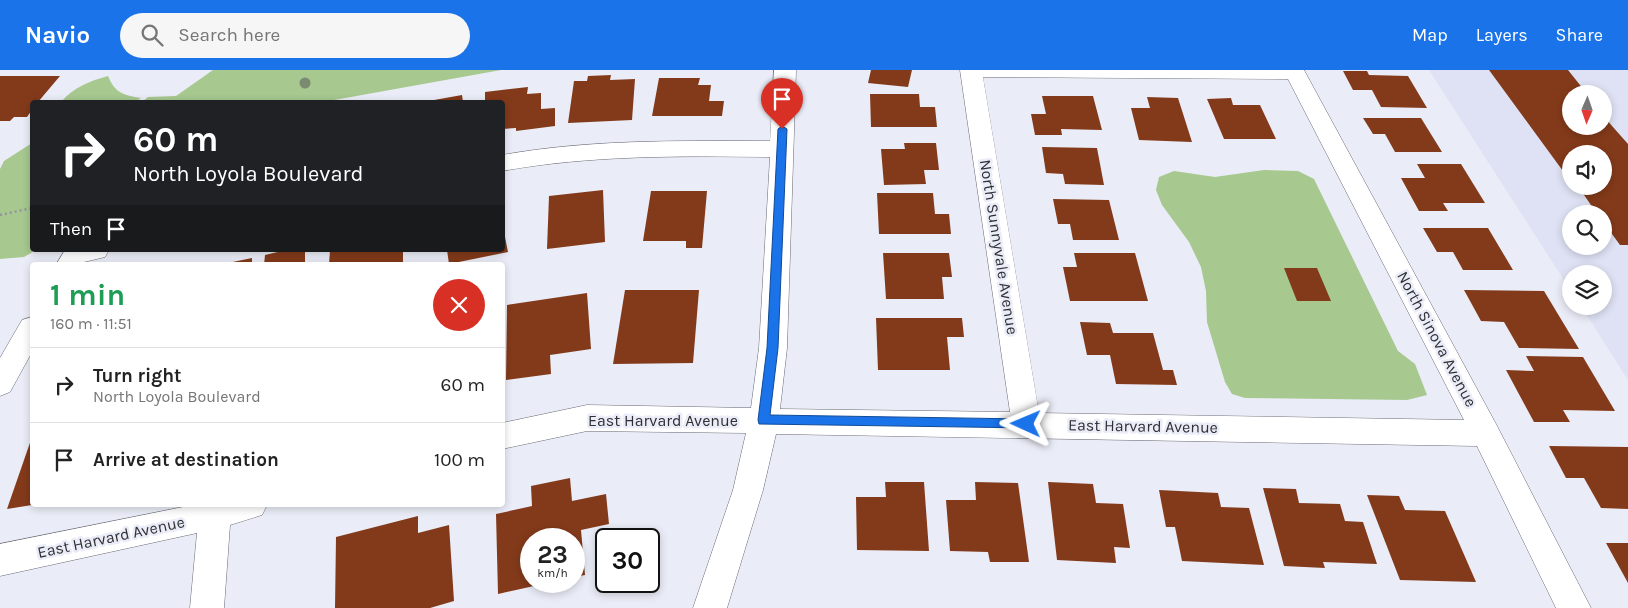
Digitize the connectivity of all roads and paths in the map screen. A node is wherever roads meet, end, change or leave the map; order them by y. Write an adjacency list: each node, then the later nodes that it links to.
1 (785, 70): 3 (street)
2 (971, 70): 10 (street, North Sunnyvale Avenue); 11 (street, North Sinova Avenue)
3 (782, 149): 4 (street); 9 (street)
4 (505, 162)
5 (30, 208): 6 (path)
6 (0, 215)
7 (30, 332): 8 (street)
8 (0, 384)
9 (764, 420): 10 (street, East Harvard Avenue); 12 (street, East Harvard Avenue); 17 (street)
10 (1026, 424): 11 (street, East Harvard Avenue)
11 (1486, 432): 18 (street, North Sinova Avenue)
12 (505, 435)
13 (244, 507): 14 (street, East Harvard Avenue)
14 (215, 515): 15 (street, East Harvard Avenue); 16 (street)
15 (0, 560)
16 (207, 608)
17 (710, 608)
18 (1574, 608)

